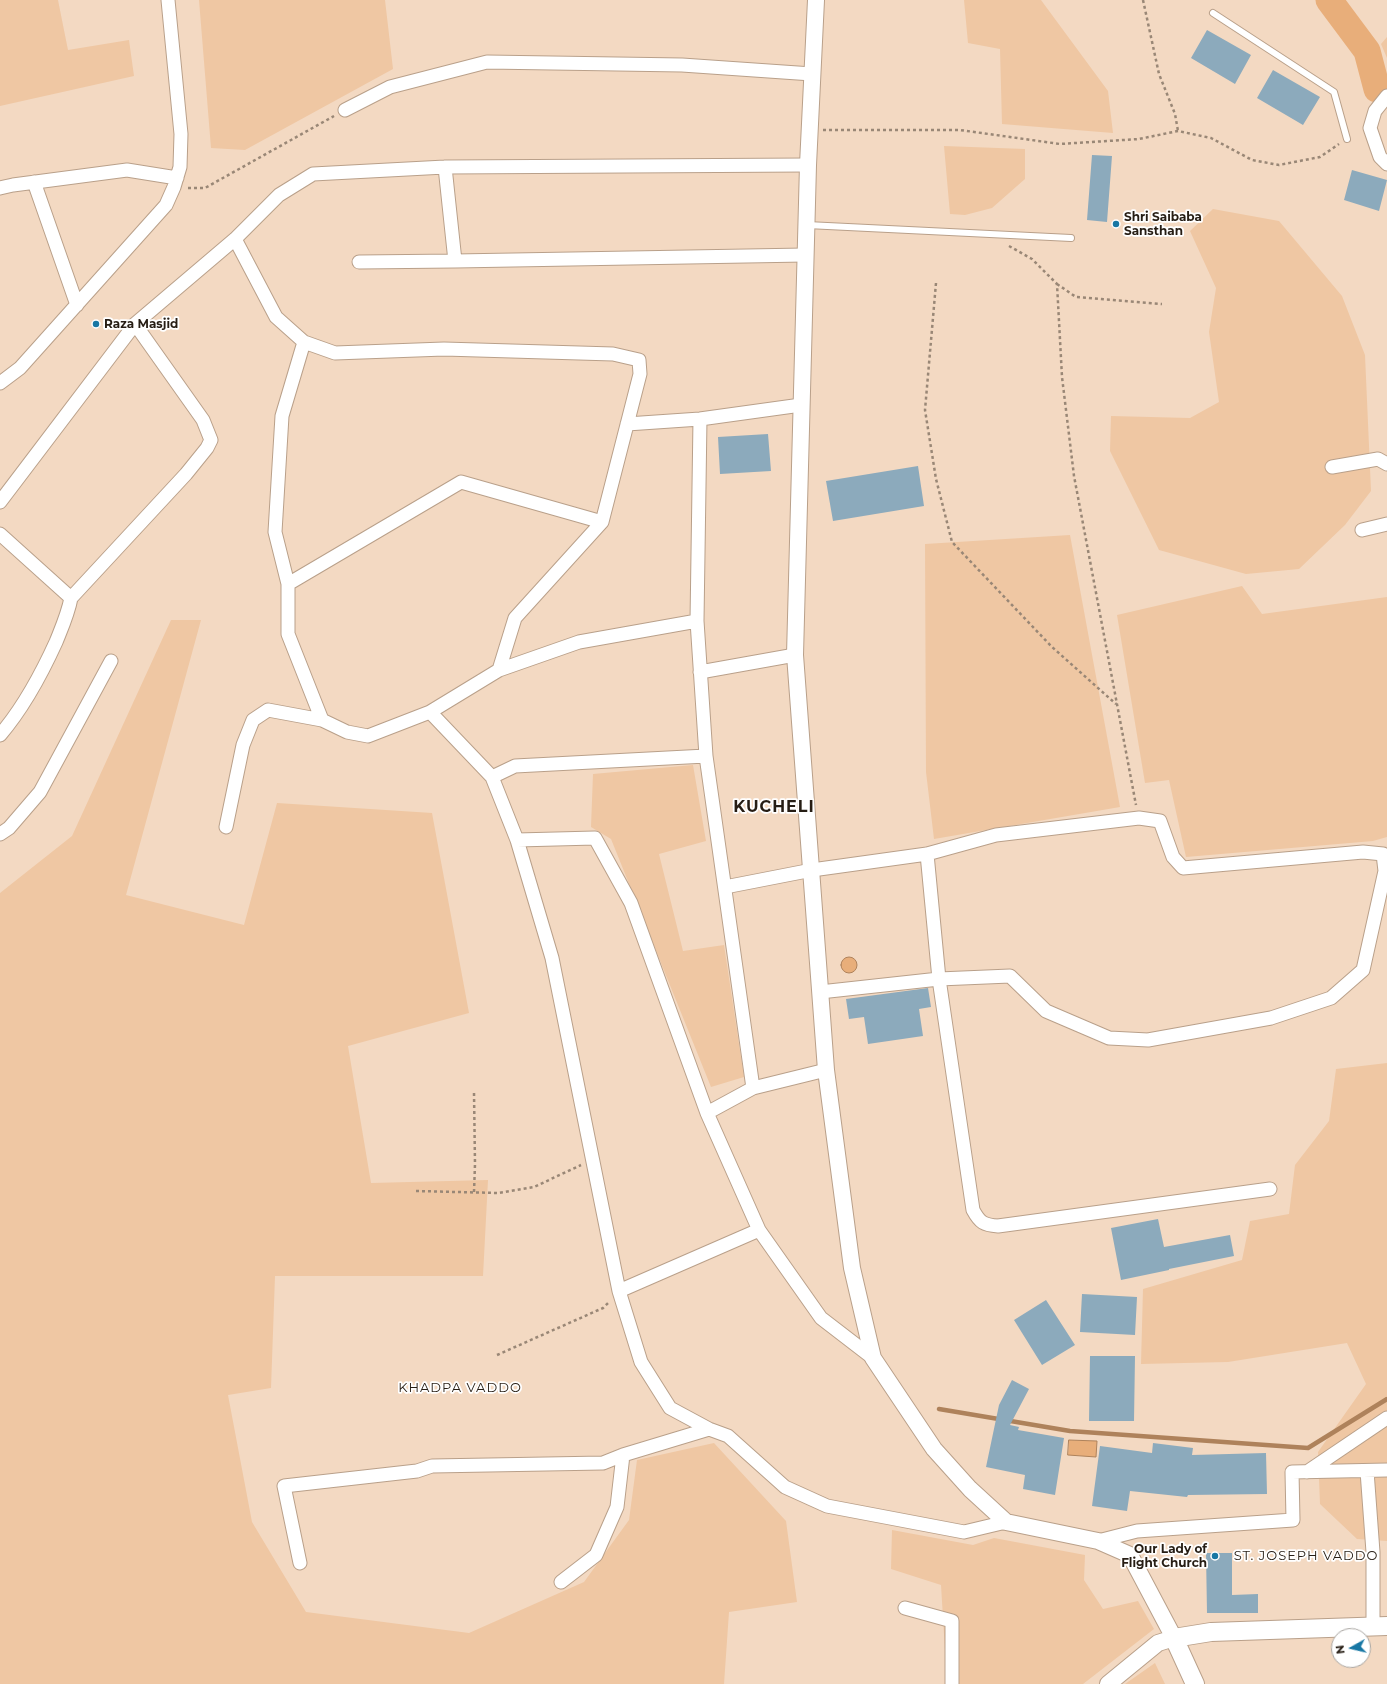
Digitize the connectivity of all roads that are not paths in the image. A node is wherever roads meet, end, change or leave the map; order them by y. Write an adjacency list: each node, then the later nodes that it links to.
1 (168, 0): 12 (street)
2 (816, 0): 4 (street)
3 (1213, 13): 7 (lane)
4 (812, 74): 6 (street); 9 (street)
5 (1387, 96): 8 (street)
6 (345, 110)
7 (1346, 139)
8 (1387, 164)
9 (808, 165): 10 (street); 14 (street)
10 (445, 167): 16 (street); 18 (street)
11 (34, 182): 12 (street); 13 (street); 20 (street)
12 (175, 182): 20 (street)
13 (0, 188)
14 (806, 225): 15 (lane); 17 (street)
15 (1071, 238)
16 (235, 239): 21 (street); 22 (street)
17 (805, 255): 18 (street); 24 (street)
18 (455, 261): 19 (street)
19 (359, 262)
20 (76, 305): 23 (street)
21 (136, 324): 29 (street); 35 (street)
22 (304, 342): 26 (street); 34 (street)
23 (0, 383)
24 (801, 405): 25 (street); 37 (street)
25 (700, 419): 26 (street); 36 (street)
26 (627, 424): 30 (street)
27 (1387, 464): 28 (street)
28 (1332, 467)
29 (0, 502)
30 (602, 522): 34 (street); 39 (street)
31 (1387, 524): 32 (street)
32 (1362, 530)
33 (0, 534): 35 (street)
34 (288, 584): 42 (street)
35 (71, 598): 43 (street)
36 (697, 621): 39 (street); 40 (street)
37 (795, 655): 40 (street); 50 (street)
38 (111, 661): 47 (street)
39 (499, 670): 41 (street)
40 (700, 672): 44 (street)
41 (430, 712): 42 (street); 45 (street)
42 (322, 720): 46 (street)
43 (0, 735)
44 (706, 756): 45 (street); 51 (street)
45 (492, 777): 48 (street)
46 (226, 827)
47 (0, 834)
48 (517, 840): 56 (street); 59 (street)
49 (927, 854): 50 (street); 52 (street); 52 (street)
50 (812, 870): 51 (street); 53 (street)
51 (725, 886): 55 (street)
52 (939, 979): 53 (street); 57 (street)
53 (820, 992): 54 (street)
54 (826, 1070): 55 (street); 60 (street)
55 (753, 1088): 56 (street)
56 (707, 1113): 58 (street)
57 (1270, 1190)
58 (758, 1230): 59 (street); 60 (street)
59 (619, 1291): 62 (street)
60 (873, 1358): 67 (street)
61 (1387, 1418): 66 (street)
62 (709, 1430): 63 (street); 67 (street)
63 (623, 1455): 69 (street); 70 (street)
64 (1387, 1470): 65 (street)
65 (1367, 1471): 66 (street); 72 (street)
66 (1307, 1472): 68 (street)
67 (1006, 1522): 68 (street)
68 (1098, 1541): 73 (street)
69 (300, 1563)
70 (561, 1582)
71 (905, 1608): 74 (street)
72 (1380, 1626): 73 (main road)
73 (1174, 1638): 75 (street); 76 (main road)
74 (952, 1684)
75 (1108, 1684)
76 (1195, 1684)

